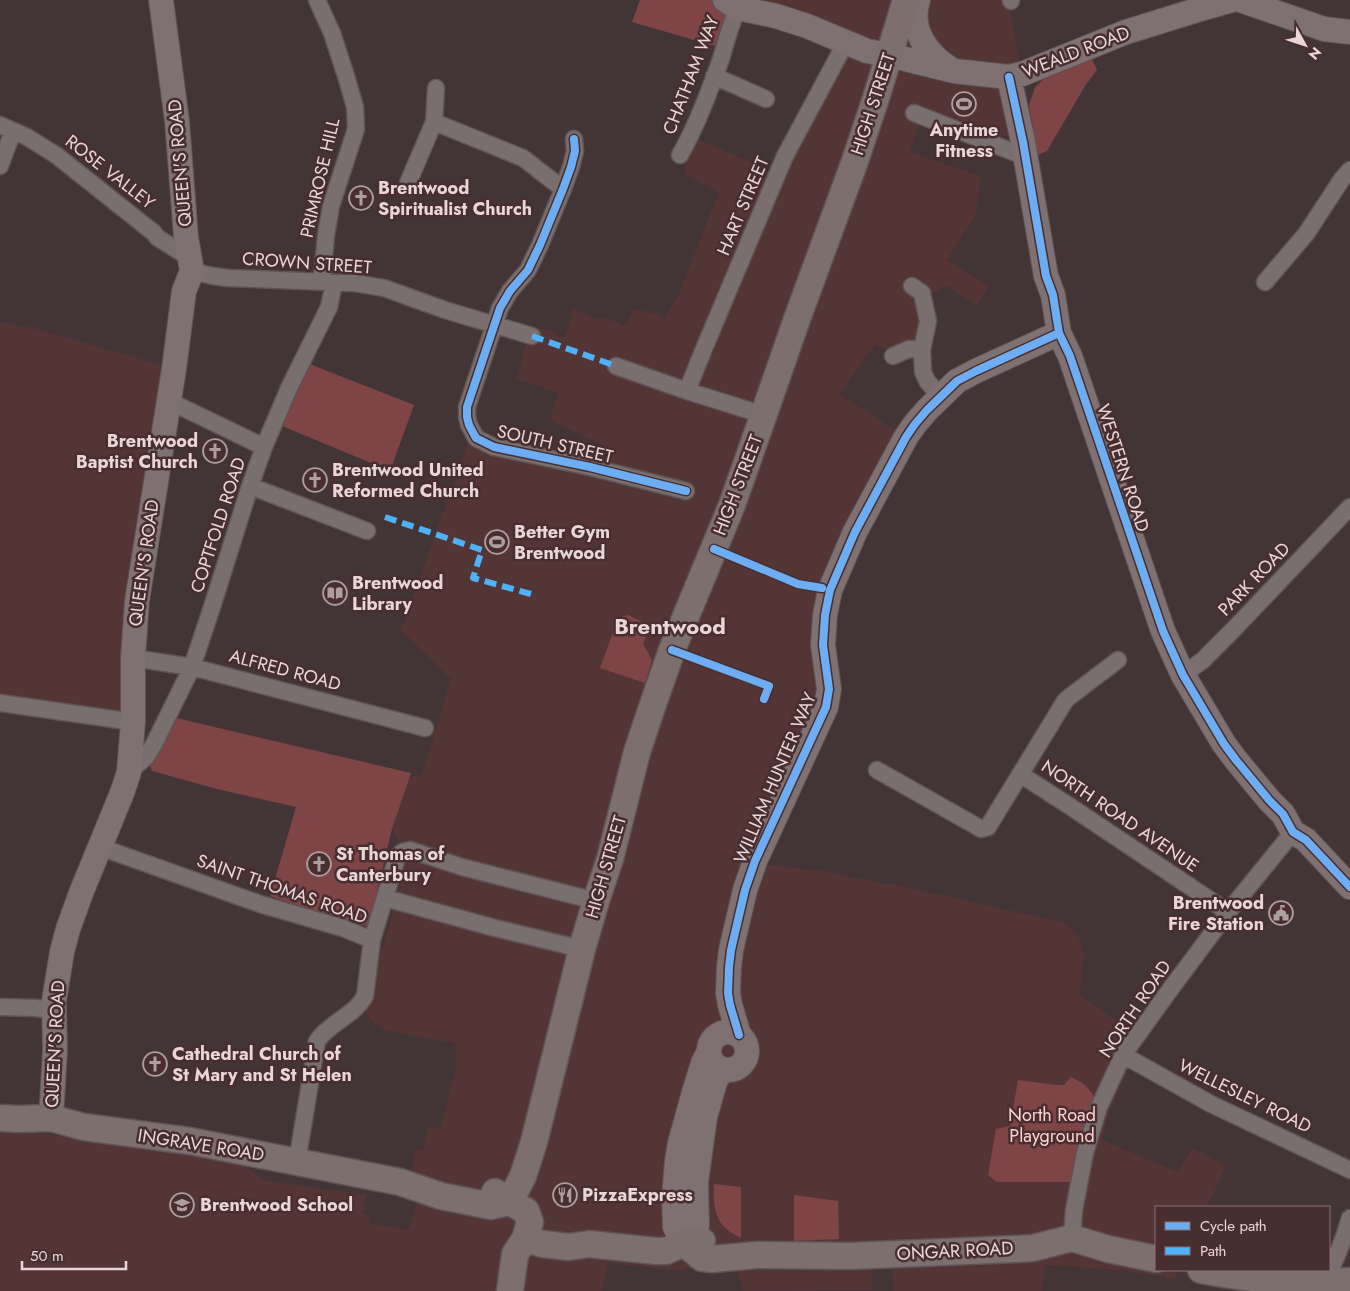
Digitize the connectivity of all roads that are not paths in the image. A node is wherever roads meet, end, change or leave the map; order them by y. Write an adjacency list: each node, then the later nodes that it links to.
1 (161, 0): 26 (street, QUEEN'S ROAD)
2 (317, 0): 27 (street, PRIMROSE HILL)
3 (906, 0): 10 (main road, HIGH STREET)
4 (918, 0): 11 (street)
5 (1232, 0): 13 (street, WEALD ROAD)
6 (1240, 0): 8 (street)
7 (732, 4): 9 (street, WEALD ROAD); 12 (street, CHATHAM WAY)
8 (1350, 32)
9 (846, 42): 10 (street, WEALD ROAD); 36 (street, HART STREET)
10 (889, 55): 11 (street, WEALD ROAD); 39 (main road, HIGH STREET)
11 (954, 71): 13 (street, WEALD ROAD)
12 (714, 76): 15 (street); 20 (street, CHATHAM WAY)
13 (1010, 77): 21 (street, WESTERN ROAD)
14 (436, 88): 17 (street)
15 (766, 99)
16 (914, 113): 21 (street)
17 (434, 122): 24 (street); 25 (street)
18 (7, 128): 22 (street); 26 (street, ROSE VALLEY)
19 (574, 139): 25 (street, SOUTH STREET)
20 (680, 155)
21 (1026, 157): 31 (street, WESTERN ROAD)
22 (0, 166)
23 (1350, 170): 28 (street)
24 (408, 183)
25 (563, 189): 30 (street, SOUTH STREET)
26 (191, 264): 27 (street, CROWN STREET); 38 (street, QUEEN'S ROAD)
27 (328, 282): 30 (street, CROWN STREET); 40 (street, COPTFOLD ROAD)
28 (1265, 282)
29 (912, 286): 33 (street)
30 (495, 325): 32 (street, CROWN STREET); 42 (street, SOUTH STREET)
31 (1059, 333): 37 (street, WILLIAM HUNTER WAY); 48 (street, WESTERN ROAD)
32 (532, 336)
33 (922, 350): 34 (street); 37 (street)
34 (893, 356)
35 (616, 366): 36 (street)
36 (687, 391): 39 (street)
37 (940, 396): 63 (street, WILLIAM HUNTER WAY)
38 (169, 401): 40 (street); 45 (street, QUEEN'S ROAD)
39 (764, 415): 59 (main road, HIGH STREET)
40 (264, 447): 41 (street, COPTFOLD ROAD)
41 (250, 486): 44 (street); 47 (street, COPTFOLD ROAD)
42 (686, 491)
43 (1350, 507): 48 (street, PARK ROAD)
44 (367, 531)
45 (133, 658): 47 (street, ALFRED ROAD); 50 (street, QUEEN'S ROAD)
46 (1118, 660): 54 (street)
47 (192, 666): 51 (street, ALFRED ROAD); 53 (street, COPTFOLD ROAD)
48 (1183, 674): 55 (street, WESTERN ROAD)
49 (0, 702): 50 (street)
50 (132, 722): 53 (street, QUEEN'S ROAD)
51 (426, 728)
52 (877, 770): 54 (street, NORTH ROAD AVENUE)
53 (129, 772): 56 (street, QUEEN'S ROAD)
54 (1020, 774): 60 (street, NORTH ROAD AVENUE)
55 (1293, 832): 57 (street); 60 (street, NORTH ROAD)
56 (100, 847): 61 (street, SAINT THOMAS ROAD); 65 (street, QUEEN'S ROAD)
57 (1350, 887)
58 (385, 898): 59 (street, SAINT THOMAS ROAD); 61 (street, SAINT THOMAS ROAD); 62 (street)
59 (596, 901): 62 (main road, HIGH STREET)
60 (1228, 912): 68 (street, NORTH ROAD)
61 (372, 940): 72 (street)
62 (582, 949): 74 (main road, HIGH STREET)
63 (729, 967): 66 (street, WILLIAM HUNTER WAY); 67 (street, WILLIAM HUNTER WAY)
64 (0, 1006): 65 (street)
65 (54, 1010): 71 (street, QUEEN'S ROAD)
66 (739, 1035): 67 (street); 69 (street)
67 (710, 1047): 69 (street); 77 (street, WILLIAM HUNTER WAY)
68 (1123, 1056): 73 (street, WELLESLEY ROAD); 76 (street, NORTH ROAD)
69 (732, 1068): 77 (street)
70 (0, 1118): 71 (main road, INGRAVE ROAD)
71 (51, 1118): 72 (main road, INGRAVE ROAD)
72 (297, 1162): 74 (main road, INGRAVE ROAD)
73 (1350, 1170)
74 (510, 1202): 78 (main road)
75 (1350, 1218): 80 (street)
76 (1072, 1238): 77 (main road, ONGAR ROAD); 79 (main road, ONGAR ROAD)
77 (684, 1243): 78 (main road)
78 (532, 1247): 85 (main road); 86 (main road)
79 (1155, 1259)
80 (1330, 1268)
81 (1206, 1271): 84 (main road)
82 (1326, 1271): 84 (street)
83 (1350, 1281): 84 (main road)
84 (1308, 1285)
85 (510, 1291)
86 (523, 1291)

